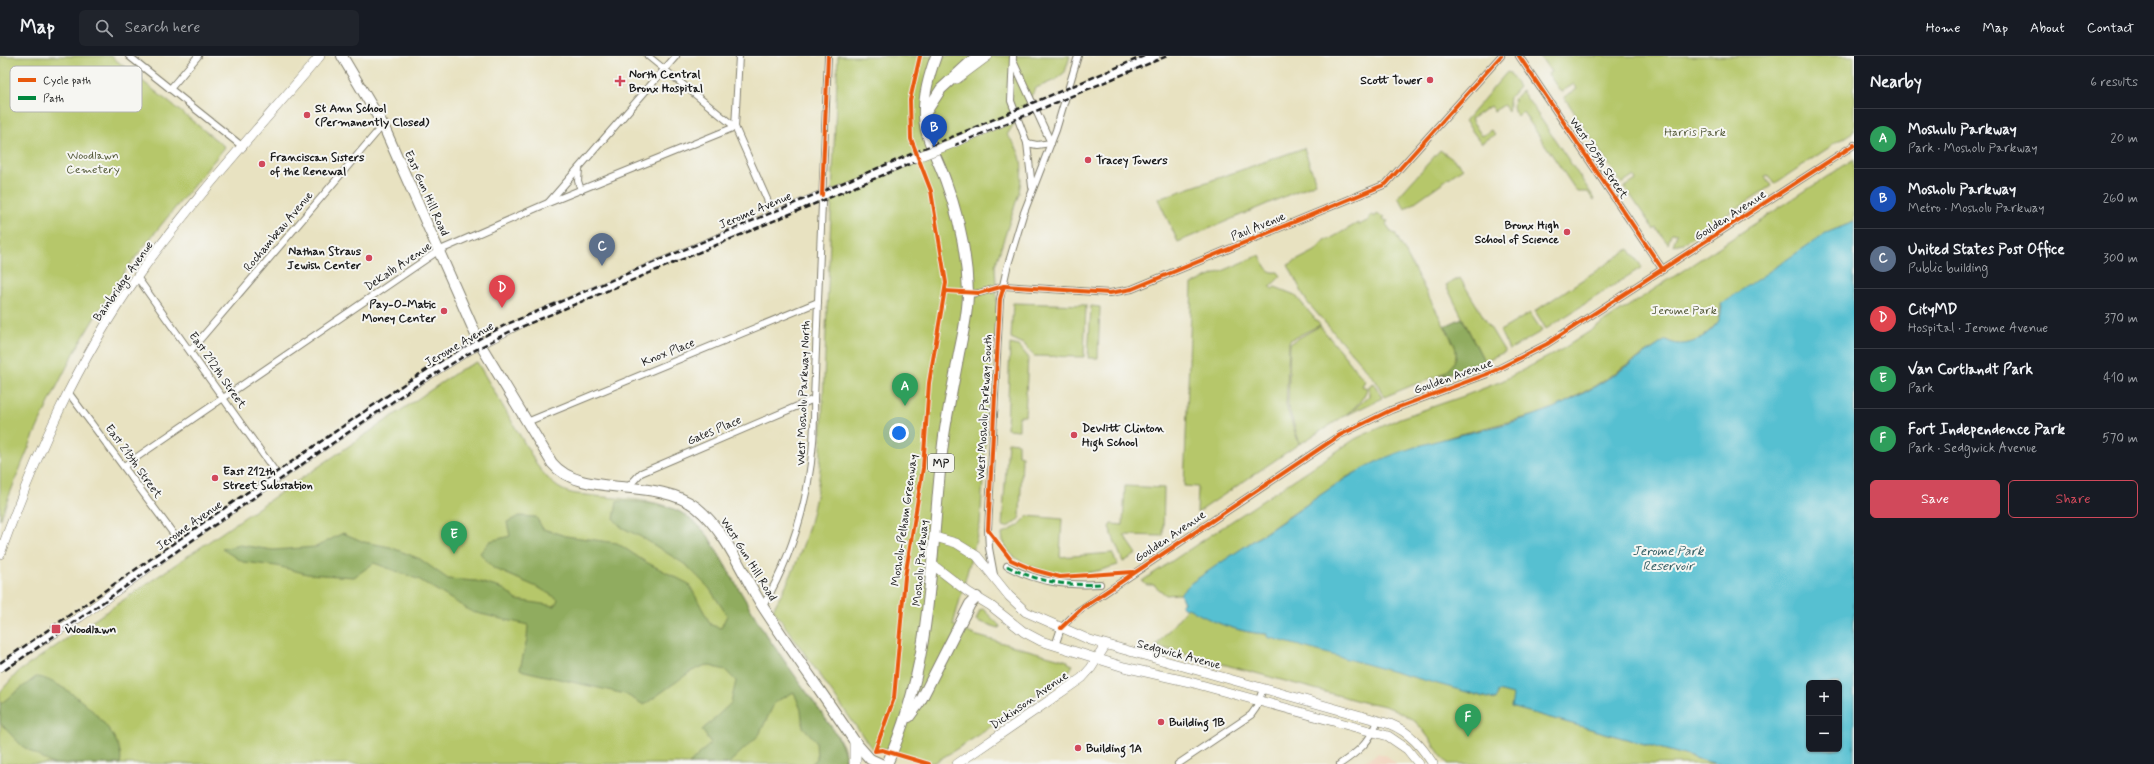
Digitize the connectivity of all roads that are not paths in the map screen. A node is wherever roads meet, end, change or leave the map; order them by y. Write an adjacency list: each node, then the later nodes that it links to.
1 (129, 56): 17 (street)
2 (198, 56): 20 (street)
3 (320, 56): 31 (main road, Bainbridge Avenue)
4 (342, 56): 26 (main road, East Gun Hill Road)
5 (648, 56): 19 (street)
6 (676, 56): 19 (street)
7 (738, 56): 27 (street)
8 (828, 56): 35 (street, West Mosholu Parkway North)
9 (936, 56): 25 (main road, Mosholu Parkway / MP)
10 (977, 56): 21 (main road)
11 (988, 56): 21 (main road)
12 (1078, 56): 22 (street, West Mosholu Parkway South)
13 (1155, 56): 22 (main road, Jerome Avenue)
14 (1501, 56): 41 (street, Paul Avenue)
15 (1519, 56): 39 (street, West 205th Street)
16 (1013, 59): 23 (street); 24 (street, West Mosholu Parkway South)
17 (141, 66)
18 (142, 66): 20 (street)
19 (664, 69): 27 (street); 32 (street)
20 (170, 89): 31 (street)
21 (941, 89): 25 (main road)
22 (1066, 93): 23 (main road, Jerome Avenue); 29 (street, West Mosholu Parkway South)
23 (1034, 106): 24 (main road, Jerome Avenue); 29 (street)
24 (1016, 115): 28 (street, West Mosholu Parkway South); 35 (main road, Jerome Avenue, bridge)
25 (924, 116): 42 (main road, Mosholu Parkway / MP)
26 (383, 125): 38 (main road, East Gun Hill Road); 45 (street, Rochambeau Avenue)
27 (734, 127): 33 (street, DeKalb Avenue); 37 (street)
28 (1027, 143): 29 (street); 34 (street, West Mosholu Parkway South)
29 (1051, 143): 34 (street, West Mosholu Parkway South)
30 (1854, 145): 39 (street, Goulden Avenue)
31 (243, 147): 40 (main road, Bainbridge Avenue)
32 (579, 168): 33 (street); 36 (street)
33 (581, 190): 36 (street, DeKalb Avenue)
34 (1032, 190): 41 (street, West Mosholu Parkway South)
35 (822, 194): 37 (main road, Jerome Avenue); 43 (street, West Mosholu Parkway North)
36 (548, 203): 38 (street, DeKalb Avenue)
37 (774, 215): 44 (main road, Jerome Avenue)
38 (438, 251): 44 (main road, East Gun Hill Road); 47 (street, DeKalb Avenue)
39 (1663, 270): 62 (street, Goulden Avenue)
40 (138, 277): 45 (street, East 212th Street); 46 (main road, Bainbridge Avenue)
41 (1004, 286): 42 (street, Paul Avenue); 58 (street, West Mosholu Parkway South)
42 (968, 294): 53 (main road, Mosholu Parkway / MP)
43 (818, 302): 48 (street, West Mosholu Parkway North); 49 (street, Knox Place)
44 (480, 344): 49 (main road, West Gun Hill Road); 51 (main road, Jerome Avenue)
45 (191, 350): 47 (street, East 212th Street)
46 (68, 392): 50 (street, East 213th Street); 55 (main road, Bainbridge Avenue)
47 (223, 397): 50 (street, DeKalb Avenue); 51 (street, East 212th Street)
48 (814, 399): 52 (street, Gates Place); 61 (street, West Mosholu Parkway North)
49 (527, 422): 52 (main road, West Gun Hill Road)
50 (124, 466): 54 (street, East 213th Street)
51 (279, 477): 54 (main road, Jerome Avenue)
52 (628, 487): 61 (main road, West Gun Hill Road)
53 (935, 537): 56 (main road, Mosholu Parkway / MP); 58 (main road, Sedgwick Avenue)
54 (181, 544): 66 (main road, Jerome Avenue)
55 (0, 554)
56 (933, 565): 60 (main road, Sedgwick Avenue); 70 (main road, Mosholu Parkway / MP)
57 (1007, 566): 59 (street)
58 (994, 576): 62 (main road, Sedgwick Avenue)
59 (1100, 584)
60 (977, 597): 63 (main road, Sedgwick Avenue); 70 (main road)
61 (763, 606): 72 (main road, West Gun Hill Road)
62 (1061, 628): 63 (street, Goulden Avenue); 64 (main road, Sedgwick Avenue)
63 (1055, 646): 65 (main road, Sedgwick Avenue)
64 (1105, 646): 65 (main road, Dickinson Avenue); 67 (main road, Sedgwick Avenue)
65 (1097, 659): 68 (main road, Sedgwick Avenue); 76 (main road, Dickinson Avenue)
66 (0, 667)
67 (1263, 689): 68 (street); 69 (main road, Sedgwick Avenue)
68 (1259, 701): 71 (main road, Sedgwick Avenue); 77 (street)
69 (1378, 721): 71 (street); 80 (main road, Sedgwick Avenue)
70 (903, 726): 75 (main road, Mosholu Parkway / MP)
71 (1373, 732): 78 (street); 79 (main road, Sedgwick Avenue)
72 (856, 742): 73 (highway); 74 (main road, West Gun Hill Road)
73 (855, 764)
74 (881, 764)
75 (887, 764)
76 (957, 764)
77 (1178, 764)
78 (1340, 764)
79 (1419, 764)
80 (1433, 764)

